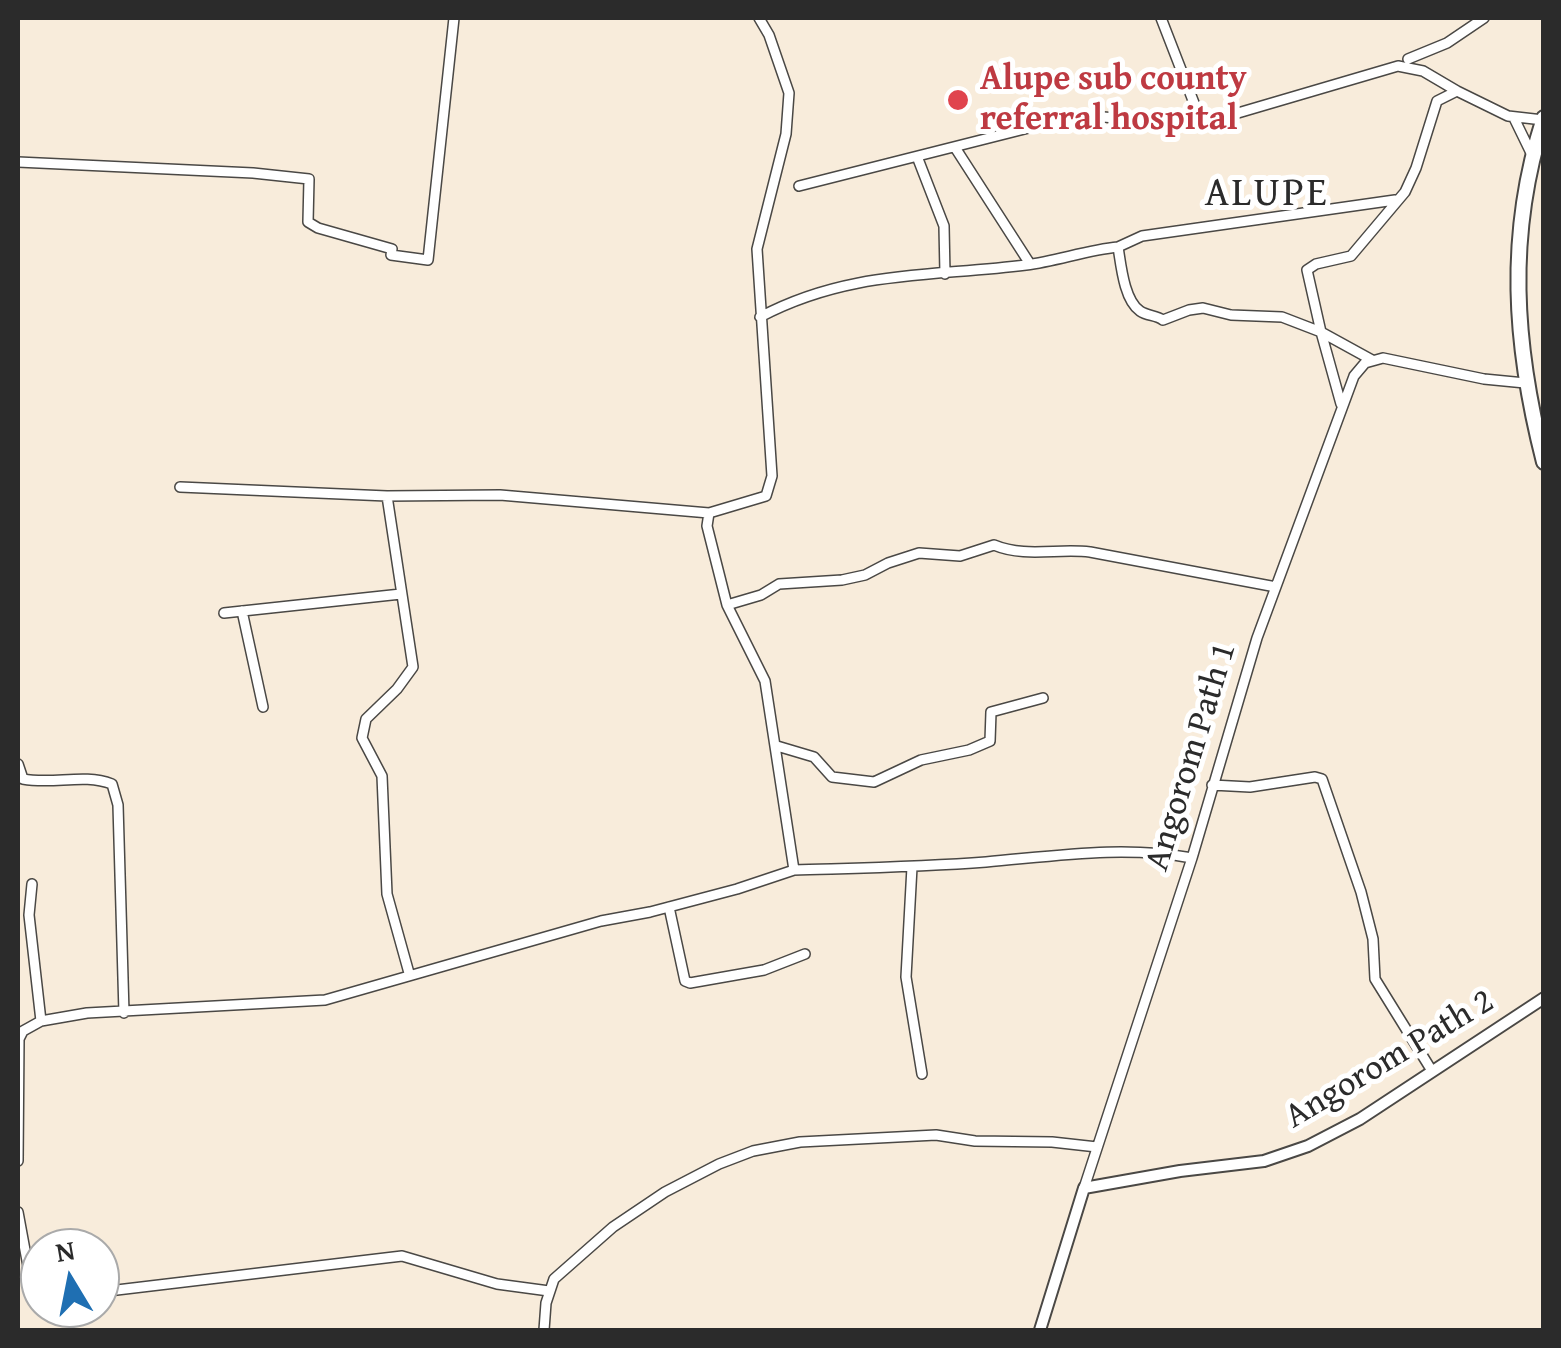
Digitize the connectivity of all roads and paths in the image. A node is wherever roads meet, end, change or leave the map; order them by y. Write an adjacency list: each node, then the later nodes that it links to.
1 (454, 18): 13 (street)
2 (758, 18): 19 (street)
3 (1161, 18): 9 (street)
4 (1484, 18): 5 (street)
5 (1408, 59)
6 (1457, 92): 7 (street); 9 (street); 15 (street)
7 (1514, 118): 8 (street); 11 (street)
8 (1543, 119): 11 (highway)
9 (1197, 124): 10 (street)
10 (956, 149): 12 (street); 17 (street)
11 (1532, 155): 22 (highway)
12 (918, 159): 14 (street); 18 (street)
13 (18, 162)
14 (799, 186)
15 (1397, 200): 16 (street); 20 (street)
16 (1118, 247): 17 (street); 20 (street)
17 (1030, 264): 18 (street)
18 (945, 274): 19 (street)
19 (760, 317): 27 (street)
20 (1321, 332): 21 (street); 23 (street)
21 (1372, 360): 22 (street); 23 (street, Angorom Path 1)
22 (1525, 382): 24 (highway)
23 (1341, 405): 28 (street, Angorom Path 1)
24 (1544, 462)
25 (180, 488): 26 (street)
26 (388, 496): 27 (street); 29 (street)
27 (709, 514): 30 (street)
28 (1276, 587): 30 (street); 38 (street, Angorom Path 1)
29 (401, 594): 31 (street); 47 (street)
30 (727, 605): 35 (street)
31 (242, 611): 32 (street); 34 (street)
32 (224, 613)
33 (1043, 698): 35 (street)
34 (263, 706)
35 (777, 746): 41 (street)
36 (18, 764): 37 (street)
37 (20, 779): 49 (street)
38 (1212, 785): 39 (street, Angorom Path 1); 51 (street)
39 (1192, 858): 40 (street); 53 (street, Angorom Path 1)
40 (912, 868): 41 (street); 52 (street)
41 (794, 870): 43 (street)
42 (32, 884): 44 (street)
43 (668, 907): 46 (street); 47 (street)
44 (32, 941): 45 (street); 50 (street)
45 (18, 943)
46 (804, 954)
47 (409, 973): 49 (street)
48 (1544, 998): 51 (street, Angorom Path 2)
49 (124, 1013): 50 (street)
50 (41, 1021): 54 (street)
51 (1432, 1071): 55 (street, Angorom Path 2)
52 (922, 1074)
53 (1098, 1147): 55 (street, Angorom Path 1); 57 (street)
54 (18, 1161)
55 (1084, 1188): 59 (street, Angorom Path 1)
56 (120, 1290): 57 (street)
57 (549, 1291): 58 (street)
58 (544, 1330)
59 (1040, 1330)

